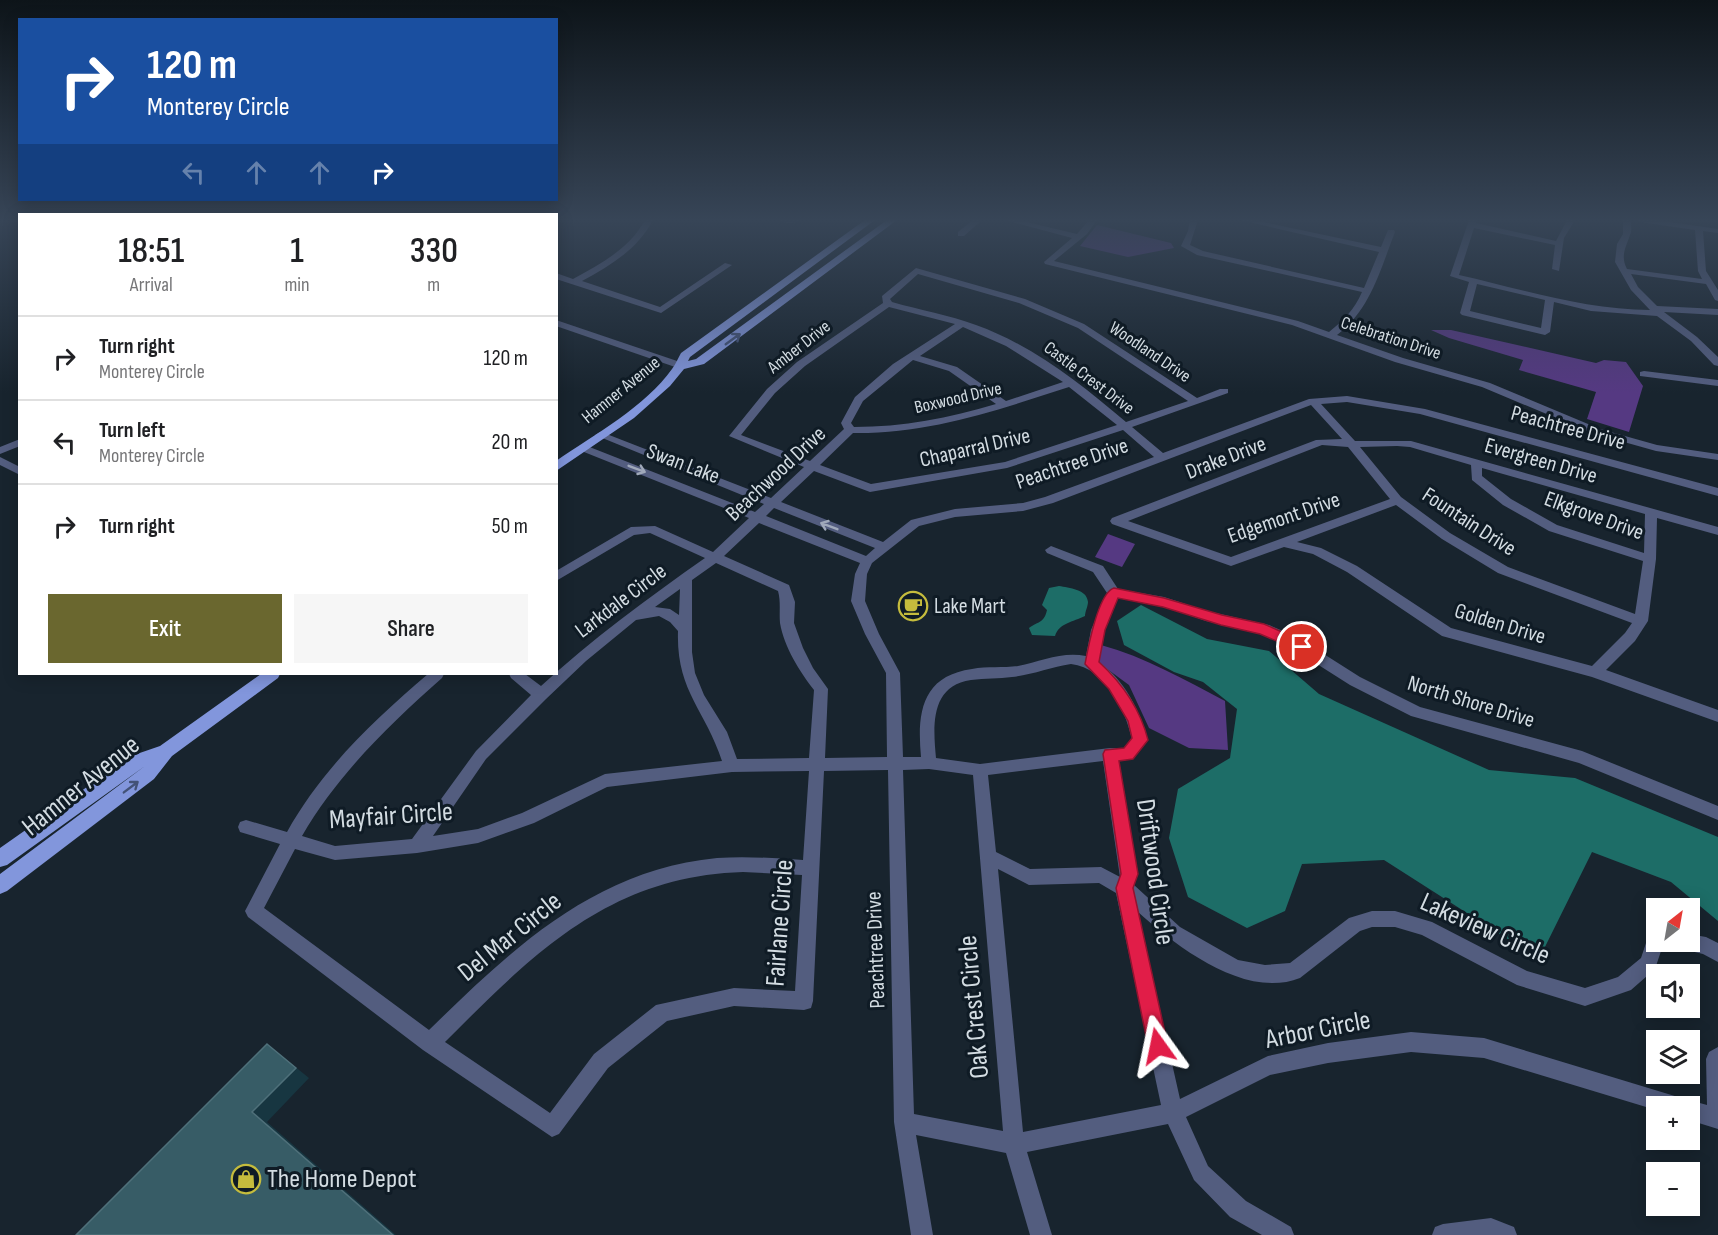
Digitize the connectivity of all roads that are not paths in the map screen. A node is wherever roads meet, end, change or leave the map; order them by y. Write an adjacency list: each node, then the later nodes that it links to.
1 (561, 278): 15 (street)
2 (581, 278): 15 (street)
3 (709, 278): 15 (street)
4 (792, 278): 29 (main road, Hamner Avenue)
5 (815, 278): 29 (main road, Hamner Avenue, one-way to 5)
6 (909, 278): 21 (street, Amber Drive)
7 (937, 278): 35 (street, Woodland Drive)
8 (1111, 278): 26 (street, Celebration Drive)
9 (1308, 278): 18 (street)
10 (1372, 278): 18 (street)
11 (1459, 278): 16 (street)
12 (1628, 278): 22 (street)
13 (1674, 278): 17 (street)
14 (1705, 278): 17 (street)
15 (574, 282)
16 (1473, 282): 20 (street); 20 (street)
17 (1707, 282): 19 (street)
18 (1367, 291): 26 (street)
19 (1718, 298)
20 (1550, 299): 22 (street)
21 (888, 304): 25 (street, Castle Crest Drive); 40 (street, Amber Drive)
22 (1657, 311): 23 (street); 28 (street)
23 (1718, 312)
24 (558, 324): 29 (street)
25 (960, 325): 27 (street, Beachwood Drive); 31 (street, Castle Crest Drive)
26 (1331, 335): 46 (street, Celebration Drive)
27 (911, 356): 36 (street); 38 (street, Beachwood Drive)
28 (1718, 363)
29 (682, 366): 39 (main road, Hamner Avenue)
30 (1644, 374): 32 (street)
31 (1070, 383): 36 (street, Boxwood Drive); 37 (street, Castle Crest Drive)
32 (1718, 383)
33 (1224, 391): 35 (street, Chaparral Drive)
34 (1313, 400): 42 (street, Fountain Drive); 45 (street, Peachtree Drive); 52 (street, Peachtree Drive)
35 (1196, 402): 37 (street, Chaparral Drive)
36 (1005, 405): 38 (street, Boxwood Drive)
37 (1124, 425): 45 (street, Castle Crest Drive); 50 (street, Chaparral Drive)
38 (850, 430): 50 (street, Beachwood Drive)
39 (600, 435): 43 (main road, Hamner Avenue); 54 (street, Swan Lake)
40 (734, 436): 50 (street, Chaparral Drive)
41 (18, 443): 44 (street)
42 (1352, 444): 48 (street, Evergreen Drive); 53 (street, Fountain Drive); 57 (street, Drake Drive)
43 (583, 448): 49 (main road, Hamner Avenue); 56 (street, Swan Lake, one-way to 56)
44 (0, 451)
45 (1161, 457): 60 (street, Peachtree Drive)
46 (1718, 457)
47 (0, 460): 51 (street)
48 (1478, 463): 55 (street, Evergreen Drive); 63 (street, Elkgrove Drive)
49 (558, 466)
50 (812, 466): 54 (street, Beachwood Drive)
51 (18, 471)
52 (1718, 492)
53 (1397, 500): 59 (street, Edgemont Drive); 69 (street, Fountain Drive)
54 (772, 504): 56 (street, Beachwood Drive); 60 (street, Swan Lake, one-way to 54)
55 (1651, 513): 58 (street, Evergreen Drive); 63 (street)
56 (759, 517): 62 (street, Beachwood Drive); 64 (street, Swan Lake)
57 (1116, 521): 59 (street, Edgemont Drive)
58 (1718, 531)
59 (1285, 543): 72 (street, Golden Drive)
60 (884, 547): 64 (street, Peachtree Drive)
61 (1051, 550): 67 (street)
62 (715, 557): 65 (street); 66 (street, Larkdale Circle); 81 (street, Fairlane Circle)
63 (1650, 558): 69 (street)
64 (867, 561): 82 (street, Peachtree Drive)
65 (558, 576)
66 (685, 579): 68 (street, Larkdale Circle); 70 (street)
67 (1114, 593): 71 (street); 86 (street, North Shore Drive)
68 (631, 617): 70 (street); 76 (street, Larkdale Circle)
69 (1641, 621): 72 (street)
70 (684, 629): 83 (street)
71 (1092, 664): 79 (street, Mayfair Circle); 80 (street)
72 (1595, 672): 77 (street, Golden Drive)
73 (271, 675): 78 (main road, Hamner Avenue)
74 (436, 675): 88 (street)
75 (517, 675): 76 (street)
76 (541, 695): 89 (street, Larkdale Circle)
77 (1718, 717)
78 (166, 751): 85 (main road, Hamner Avenue); 94 (main road, Hamner Avenue, one-way to 78)
79 (1110, 754): 84 (street, Mayfair Circle); 95 (street, Driftwood Circle)
80 (929, 763): 82 (street, Mayfair Circle); 84 (street, Mayfair Circle)
81 (816, 764): 82 (street, Mayfair Circle); 83 (street, Mayfair Circle); 92 (street, Fairlane Circle)
82 (894, 765): 105 (street, Peachtree Drive)
83 (732, 766): 89 (street, Mayfair Circle)
84 (980, 770): 90 (street, Oak Crest Circle)
85 (111, 779): 91 (main road, Hamner Avenue); 93 (main road)
86 (1718, 813)
87 (246, 827): 88 (street, Mayfair Circle)
88 (291, 841): 89 (street, Mayfair Circle); 99 (street)
89 (417, 846)
90 (988, 856): 95 (street, Lakeview Circle); 106 (street, Oak Crest Circle)
91 (0, 859)
92 (811, 868): 99 (street, Del Mar Circle); 99 (street, Fairlane Circle)
93 (0, 871)
94 (0, 885)
95 (1124, 888): 97 (street, Lakeview Circle); 102 (street, Driftwood Circle)
96 (1700, 945): 98 (street)
97 (1652, 952)
98 (1718, 953)
99 (430, 1043)
100 (1718, 1057): 104 (street)
101 (1646, 1097): 102 (street, Arbor Circle)
102 (1173, 1113): 106 (street, Arbor Circle); 109 (street, Driftwood Circle)
103 (1700, 1114): 104 (street)
104 (1717, 1120)
105 (904, 1122): 106 (street, Arbor Circle); 107 (street, Peachtree Drive)
106 (1014, 1144): 108 (street, Oak Crest Circle)
107 (922, 1235)
108 (1041, 1235)
109 (1283, 1235)
110 (1443, 1235): 111 (street)
111 (1506, 1235)

